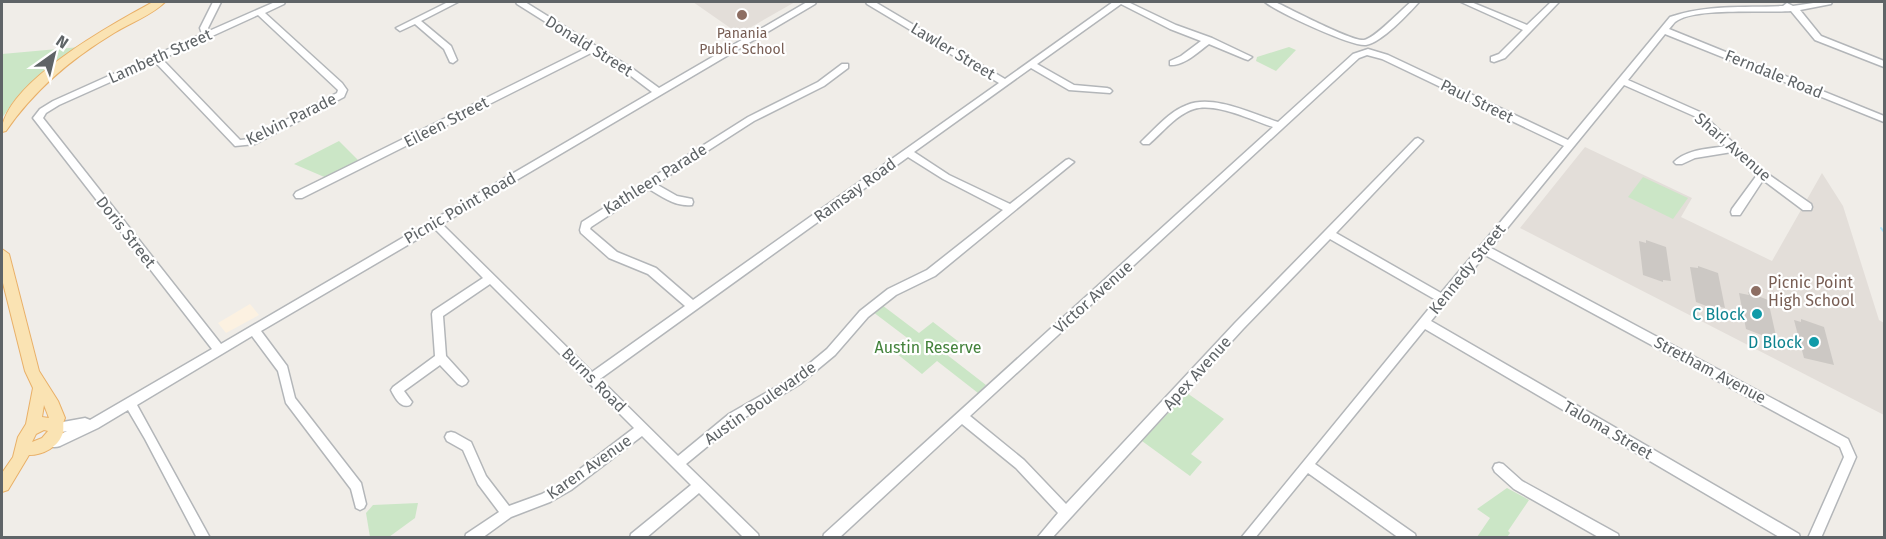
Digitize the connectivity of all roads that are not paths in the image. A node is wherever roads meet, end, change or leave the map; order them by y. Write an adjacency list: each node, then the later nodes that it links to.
1 (160, 2): 41 (main road)
2 (217, 2): 22 (street)
3 (281, 2): 17 (street, Lambeth Street)
4 (454, 2): 18 (street)
5 (520, 2): 25 (street, Donald Street)
6 (812, 2): 37 (street, Picnic Point Road)
7 (870, 2): 35 (street, Lawler Street)
8 (1118, 2): 31 (street, Ramsay Road)
9 (1123, 2): 23 (street)
10 (1269, 2): 24 (street, Paul Street)
11 (1414, 2): 24 (street, Victor Avenue)
12 (1465, 2): 20 (street)
13 (1554, 2): 20 (street)
14 (1778, 2): 16 (street)
15 (1828, 2): 16 (street, Kennedy Street)
16 (1789, 7): 21 (street, Kennedy Street); 32 (street)
17 (259, 12): 22 (street, Lambeth Street); 27 (street, Kelvin Parade)
18 (416, 21): 19 (street); 29 (street)
19 (400, 28)
20 (1528, 29): 28 (street)
21 (1664, 30): 34 (street, Kennedy Street); 39 (street, Ferndale Road)
22 (207, 35): 27 (street, Lambeth Street)
23 (1209, 40): 26 (street); 30 (street)
24 (1366, 47): 40 (street, Victor Avenue); 44 (street, Paul Street)
25 (593, 48): 37 (street, Donald Street); 51 (street, Eileen Street)
26 (1248, 57)
27 (156, 58): 38 (street, Lambeth Street)
28 (1494, 59)
29 (453, 60)
30 (1173, 63)
31 (1030, 64): 35 (street, Ramsay Road); 36 (street)
32 (1884, 64)
33 (845, 66): 50 (street, Kathleen Parade)
34 (1623, 81): 44 (street, Kennedy Street); 45 (street, Shari Avenue)
35 (1005, 83): 46 (street, Ramsay Road)
36 (1107, 91)
37 (658, 92): 56 (street, Picnic Point Road)
38 (41, 114): 65 (street, Doris Street)
39 (1884, 119)
40 (1280, 126): 43 (street); 72 (street, Victor Avenue)
41 (2, 128)
42 (1418, 141): 57 (street, Apex Avenue)
43 (1146, 142)
44 (1570, 145): 58 (street, Kennedy Street)
45 (1734, 148): 48 (street); 49 (street, Shari Avenue)
46 (907, 152): 54 (street); 62 (street, Ramsay Road)
47 (1068, 162): 54 (street, Austin Boulevarde)
48 (1679, 162)
49 (1762, 174): 53 (street, Shari Avenue); 55 (street)
50 (648, 184): 52 (street); 62 (street, Kathleen Parade)
51 (299, 195)
52 (688, 202)
53 (1807, 207)
54 (1010, 209): 78 (street, Austin Boulevarde)
55 (1736, 212)
56 (435, 223): 60 (street, Burns Road); 64 (street, Picnic Point Road)
57 (1328, 233): 61 (street); 85 (street, Apex Avenue)
58 (1483, 249): 61 (street, Kennedy Street); 96 (street, Stretham Avenue)
59 (2, 254): 69 (main road)
60 (491, 278): 66 (street); 67 (street, Burns Road)
61 (1442, 299): 63 (street, Kennedy Street)
62 (692, 306): 67 (street, Ramsay Road)
63 (1423, 322): 79 (street, Kennedy Street); 95 (street, Taloma Street)
64 (253, 329): 65 (street, Picnic Point Road); 83 (street)
65 (219, 349): 70 (street, Picnic Point Road)
66 (441, 358): 68 (street); 71 (street)
67 (592, 378): 74 (street, Burns Road)
68 (462, 381)
69 (40, 389): 73 (main road); 75 (main road)
70 (129, 402): 75 (street, Picnic Point Road); 86 (street)
71 (406, 402)
72 (962, 417): 85 (street); 90 (street, Victor Avenue)
73 (33, 427): 75 (main road); 77 (main road)
74 (643, 428): 78 (street, Burns Road); 84 (street, Karen Avenue)
75 (51, 434): 77 (main road); 81 (main road)
76 (452, 437): 84 (street)
77 (23, 445): 81 (main road)
78 (678, 463): 82 (street, Burns Road)
79 (1306, 465): 92 (street, Kennedy Street); 93 (street)
80 (1499, 468): 94 (street)
81 (2, 485)
82 (700, 485): 88 (street); 89 (street, Burns Road)
83 (360, 504)
84 (507, 513): 87 (street, Karen Avenue)
85 (1067, 513): 91 (street, Apex Avenue)
86 (204, 537)
87 (471, 537)
88 (636, 537)
89 (753, 537)
90 (829, 537)
91 (1043, 537)
92 (1247, 537)
93 (1410, 537)
94 (1612, 537)
95 (1794, 537)
96 (1814, 537)

